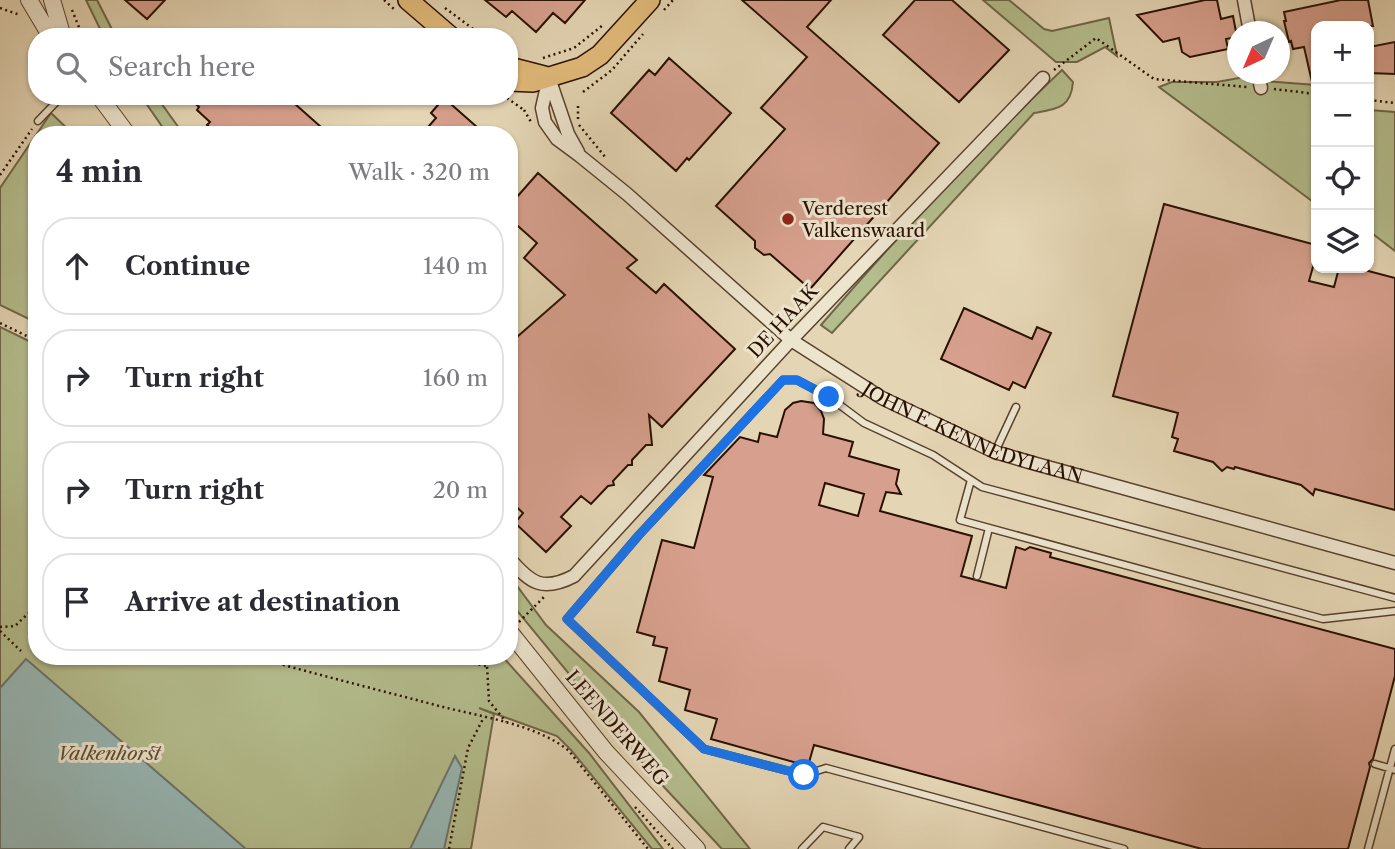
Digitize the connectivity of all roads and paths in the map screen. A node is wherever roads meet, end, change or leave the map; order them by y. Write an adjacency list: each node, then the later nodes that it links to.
1 (29, 0): 12 (street)
2 (52, 0): 13 (street)
3 (408, 0): 15 (main road)
4 (650, 0): 19 (main road)
5 (1244, 0): 10 (street)
6 (68, 1): 14 (path)
7 (439, 4): 16 (path)
8 (0, 8): 9 (path)
9 (23, 16)
10 (1248, 21)
11 (604, 25): 17 (path)
12 (46, 28)
13 (61, 28)
14 (79, 28)
15 (441, 28)
16 (472, 28)
17 (535, 58)
18 (518, 68): 19 (main road)
19 (549, 77): 21 (main road); 38 (street, JOHN F. KENNEDYLAAN)
20 (1043, 78): 23 (path); 38 (street, DE HAAK)
21 (518, 82)
22 (1260, 84): 23 (street)
23 (1261, 88): 24 (path)
24 (1311, 93)
25 (1374, 101): 27 (path)
26 (578, 103): 34 (path)
27 (1395, 103)
28 (53, 105): 30 (lane)
29 (106, 105): 32 (street)
30 (38, 121): 31 (path)
31 (34, 126)
32 (121, 126)
33 (28, 135): 35 (path)
34 (609, 163)
35 (0, 175)
36 (0, 323): 37 (path)
37 (28, 337)
38 (791, 340): 40 (street, JOHN F. KENNEDYLAAN); 46 (street, DE HAAK)
39 (1016, 407): 40 (lane)
40 (995, 452): 43 (street, JOHN F. KENNEDYLAAN)
41 (971, 480): 42 (lane); 47 (lane); 67 (lane)
42 (989, 528): 45 (lane); 48 (lane)
43 (1395, 563)
44 (518, 569): 46 (street)
45 (977, 576)
46 (550, 584): 50 (path)
47 (1395, 598)
48 (1395, 611)
49 (28, 614): 51 (path)
50 (518, 623)
51 (0, 629): 53 (path)
52 (518, 641): 64 (street, LEENDERWEG)
53 (21, 651)
54 (285, 665): 57 (path)
55 (481, 665): 56 (path)
56 (487, 666): 58 (path)
57 (484, 717): 58 (path); 62 (path)
58 (507, 724): 63 (path)
59 (1395, 749): 61 (lane)
60 (1375, 764): 61 (lane)
61 (1392, 770): 68 (lane)
62 (449, 849)
63 (648, 849)
64 (697, 849)
65 (802, 849): 66 (lane)
66 (849, 849)
67 (1124, 849)
68 (1368, 849)

